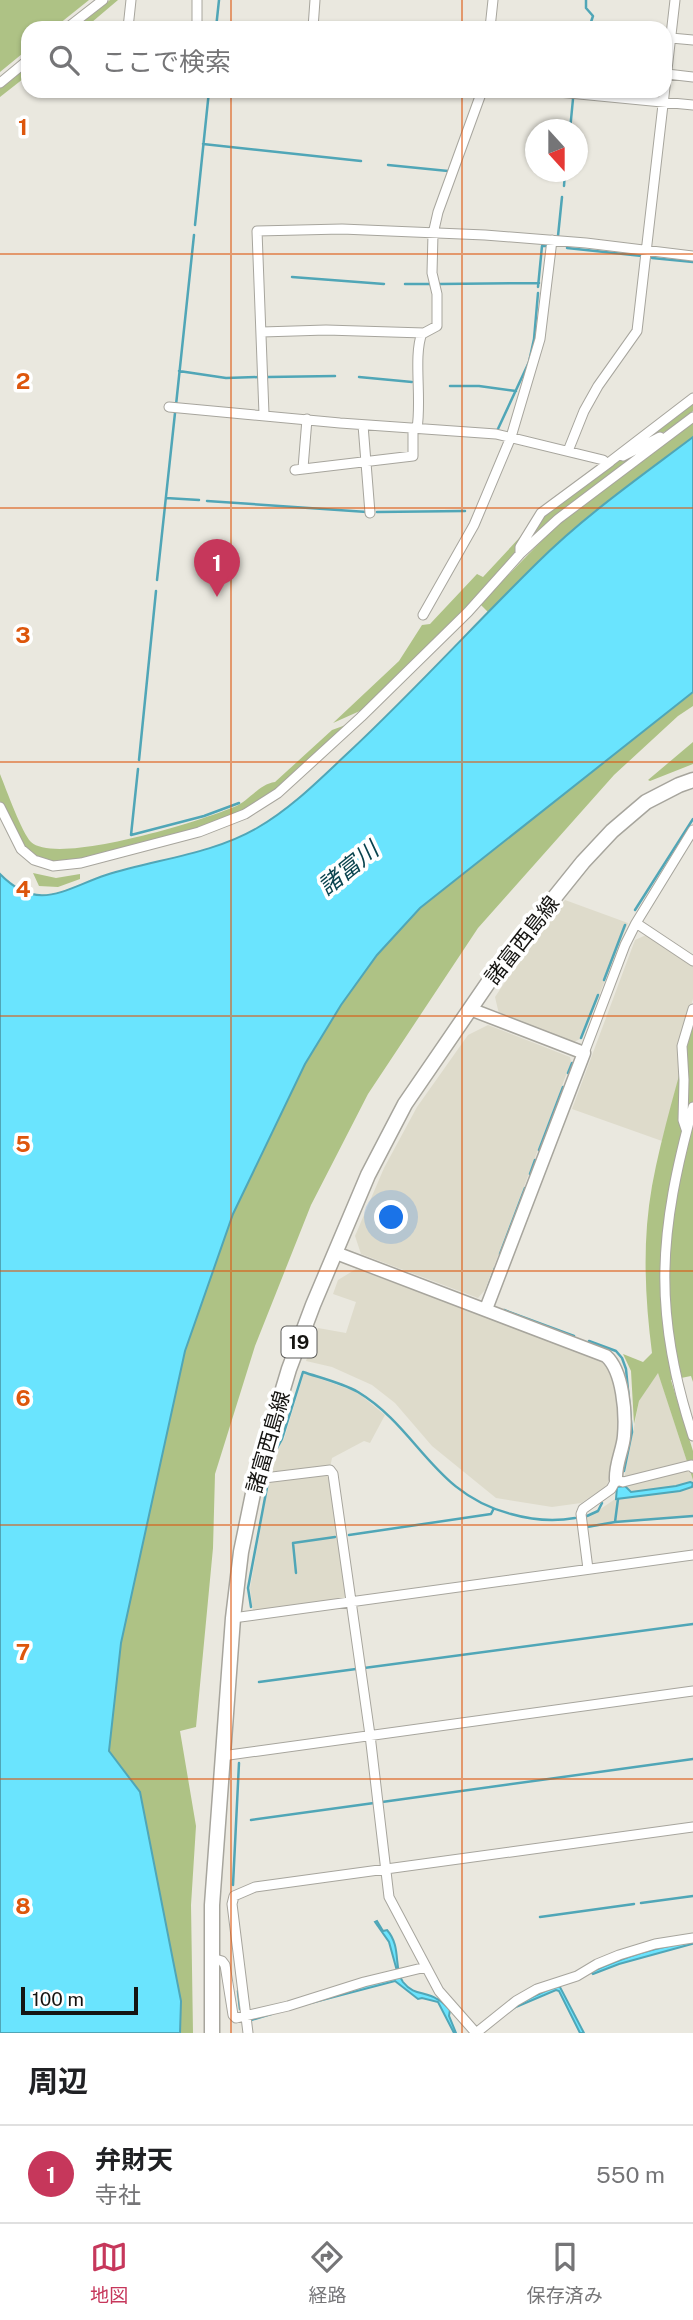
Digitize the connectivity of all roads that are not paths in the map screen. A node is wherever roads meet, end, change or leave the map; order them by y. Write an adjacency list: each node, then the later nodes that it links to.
1 (103, 0): 7 (street)
2 (131, 0): 8 (street)
3 (198, 0): 9 (street)
4 (315, 0): 10 (street)
5 (493, 0): 11 (street)
6 (675, 0): 12 (street)
7 (77, 21)
8 (129, 21)
9 (197, 21)
10 (314, 21)
11 (491, 21)
12 (672, 28)
13 (672, 38): 14 (street)
14 (693, 40)
15 (21, 66): 18 (street)
16 (672, 75): 17 (street)
17 (693, 77)
18 (0, 83)
19 (479, 98): 24 (street)
20 (622, 98): 22 (street)
21 (664, 98): 22 (street)
22 (664, 102): 23 (street); 26 (street)
23 (693, 105)
24 (433, 234): 25 (street); 28 (street); 29 (street)
25 (552, 240): 26 (street); 38 (street)
26 (647, 251): 27 (street); 39 (street)
27 (693, 256)
28 (262, 332): 29 (street); 32 (street)
29 (422, 333): 36 (street)
30 (693, 398): 41 (street)
31 (169, 407): 32 (street)
32 (264, 414): 34 (street)
33 (693, 416): 37 (street)
34 (307, 419): 35 (street); 40 (street)
35 (363, 425): 36 (street); 40 (street)
36 (415, 428): 38 (street); 40 (street)
37 (669, 435): 41 (street); 43 (street)
38 (511, 437): 39 (street); 44 (street)
39 (568, 451): 41 (street)
40 (366, 460): 42 (street)
41 (607, 464): 43 (street)
42 (370, 513)
43 (520, 554): 46 (street)
44 (423, 615)
45 (693, 780): 50 (main road, 諸富西島線 / 19)
46 (0, 807)
47 (693, 830): 48 (street)
48 (636, 923): 49 (street); 52 (street)
49 (693, 961)
50 (470, 1009): 52 (street); 55 (main road, 諸富西島線 / 19)
51 (693, 1010): 54 (street)
52 (584, 1053): 56 (street)
53 (693, 1107): 54 (street)
54 (686, 1131): 57 (street)
55 (336, 1253): 56 (street); 59 (main road, 諸富西島線 / 19)
56 (486, 1309): 60 (street)
57 (693, 1436)
58 (693, 1468): 60 (street)
59 (256, 1479): 63 (street); 64 (main road, 諸富西島線 / 19)
60 (616, 1479): 62 (street)
61 (693, 1555): 62 (street)
62 (587, 1569): 63 (street)
63 (351, 1603): 64 (street); 66 (street)
64 (233, 1618): 67 (main road, 諸富西島線 / 19)
65 (693, 1691): 66 (street)
66 (370, 1735): 67 (street); 69 (street)
67 (222, 1756): 71 (main road, 諸富西島線 / 19)
68 (693, 1827): 69 (street)
69 (387, 1869): 70 (street); 74 (street)
70 (232, 1904): 71 (street); 75 (street)
71 (212, 1905): 73 (main road, 諸富西島線 / 19)
72 (693, 1938): 74 (street)
73 (212, 1958): 75 (street); 76 (main road, 諸富西島線 / 19)
74 (426, 1967): 75 (street)
75 (246, 2017): 77 (street)
76 (212, 2033)
77 (248, 2033)

